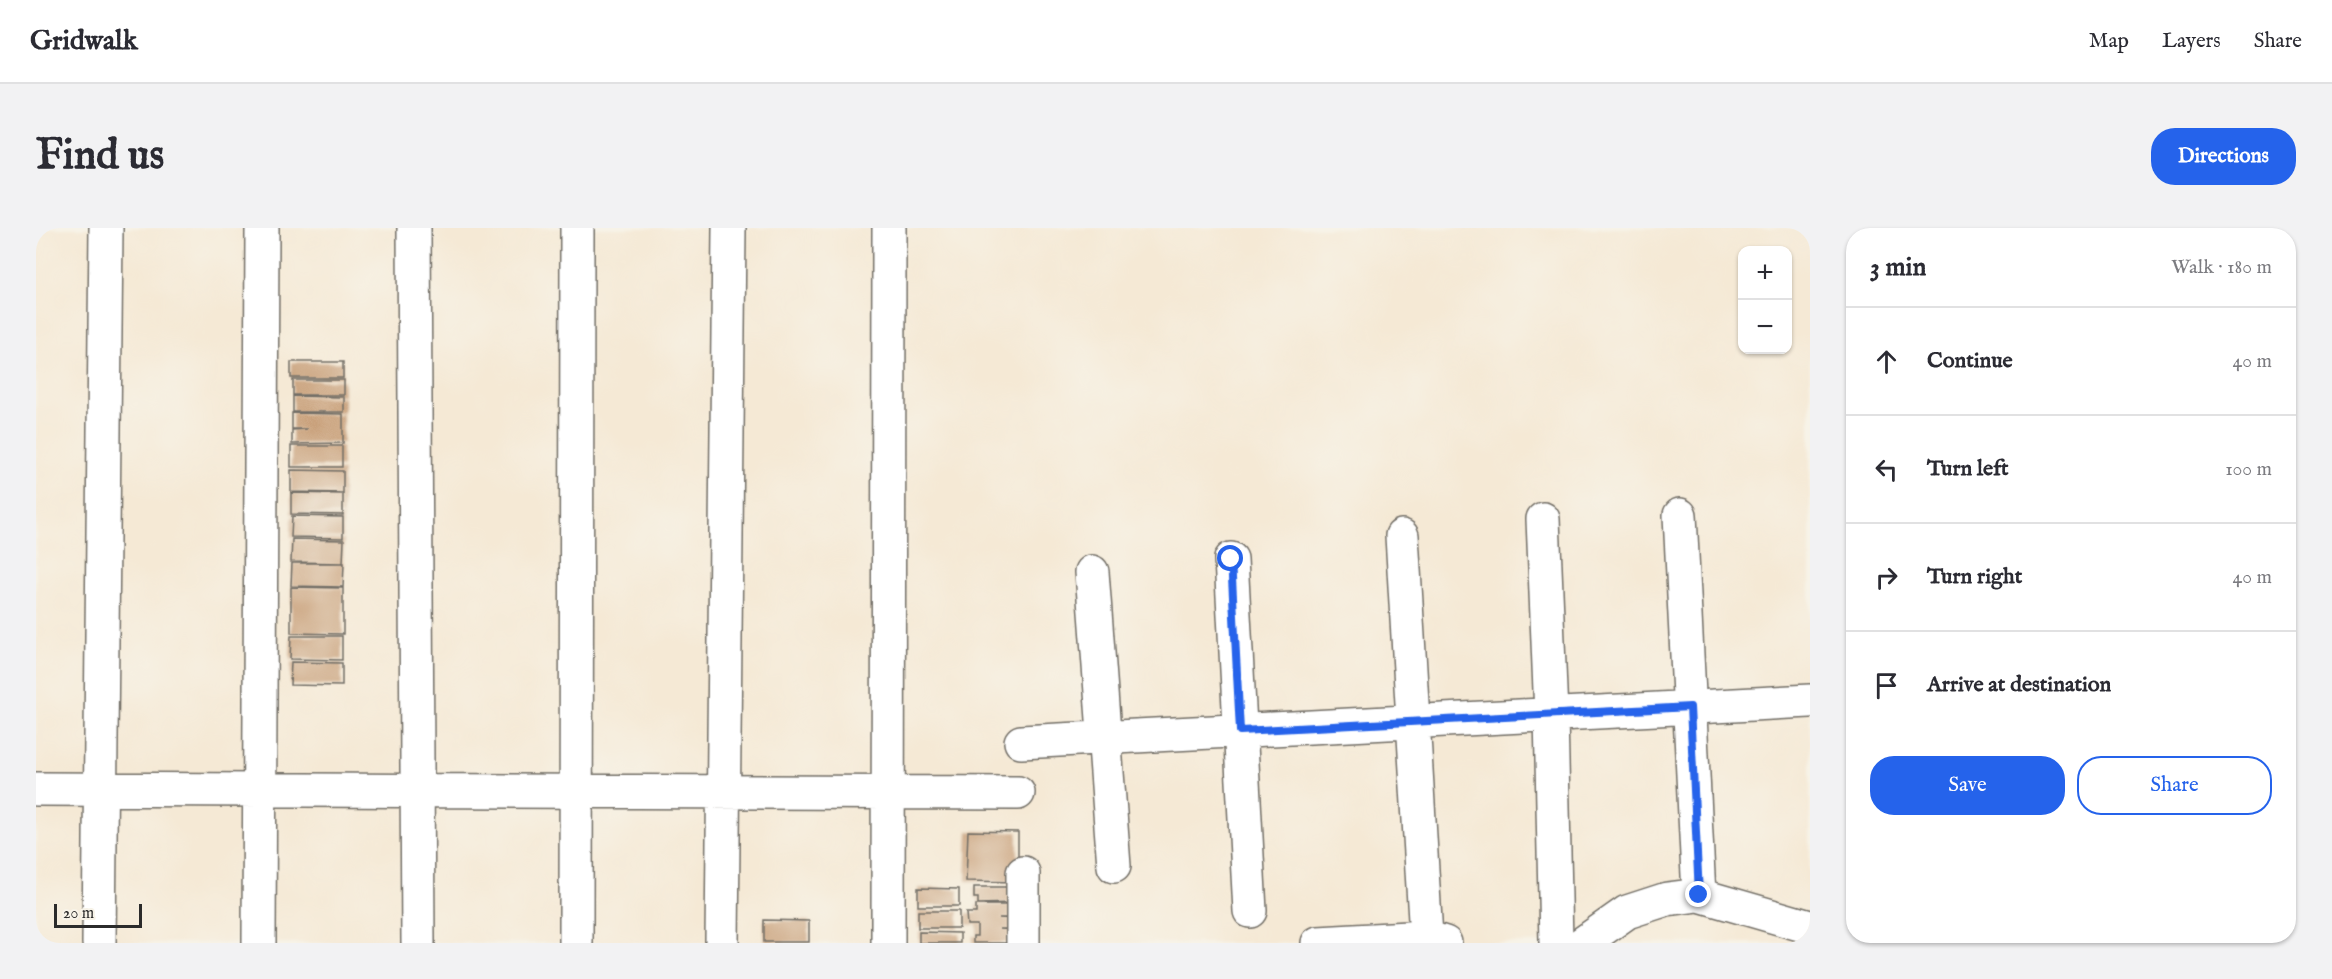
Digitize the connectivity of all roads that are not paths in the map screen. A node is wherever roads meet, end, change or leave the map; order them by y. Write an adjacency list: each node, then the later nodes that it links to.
1 (106, 228): 20 (street)
2 (262, 228): 21 (street)
3 (414, 228): 22 (street)
4 (577, 228): 23 (street)
5 (729, 228): 24 (street)
6 (889, 228): 25 (street)
7 (1680, 515): 13 (street)
8 (1543, 519): 14 (street)
9 (1402, 536): 15 (street)
10 (1231, 559): 16 (street)
11 (1092, 572): 17 (street)
12 (1810, 701): 13 (street)
13 (1690, 707): 14 (street); 29 (street)
14 (1551, 715): 15 (street); 41 (street)
15 (1413, 722): 16 (street); 32 (street)
16 (1240, 731): 17 (street); 30 (street)
17 (1105, 738): 18 (street); 27 (street)
18 (1021, 742)
19 (36, 789): 20 (street)
20 (100, 789): 21 (street); 33 (street)
21 (259, 789): 22 (street); 34 (street)
22 (417, 790): 23 (street); 35 (street)
23 (576, 791): 24 (street); 36 (street)
24 (723, 791): 25 (street); 37 (street)
25 (888, 792): 26 (street); 38 (street)
26 (1018, 793)
27 (1114, 866)
28 (1023, 873): 39 (street)
29 (1699, 895): 31 (street); 42 (street)
30 (1250, 910)
31 (1810, 927)
32 (1436, 940): 40 (street)
33 (99, 943)
34 (259, 943)
35 (418, 943)
36 (576, 943)
37 (722, 943)
38 (888, 943)
39 (1023, 943)
40 (1318, 943)
41 (1556, 943)
42 (1583, 943)

